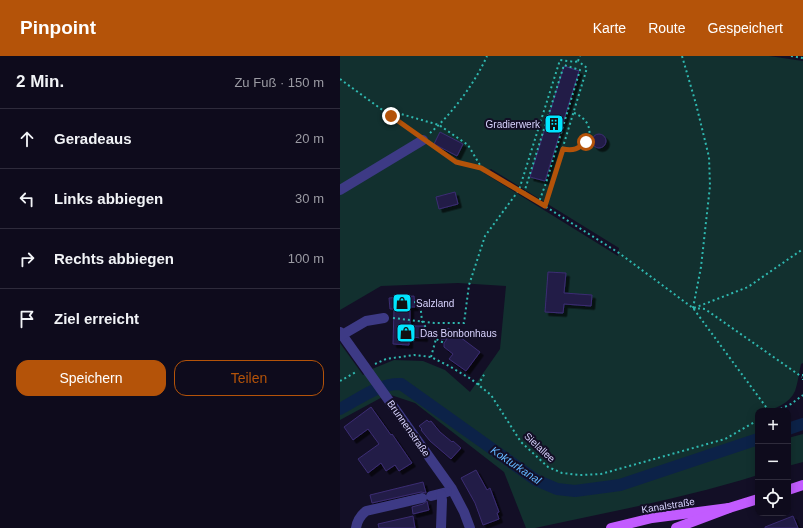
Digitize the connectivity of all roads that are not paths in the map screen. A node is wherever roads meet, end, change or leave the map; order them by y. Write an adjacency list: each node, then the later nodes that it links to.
1 (423, 140): 2 (street)
2 (340, 190)
3 (384, 318): 4 (street)
4 (341, 333): 6 (street, Brunnenstraße)
5 (803, 485): 7 (main road)
6 (452, 489): 8 (street); 13 (street, Brunnenstraße)
7 (791, 489)
8 (441, 494): 11 (street); 12 (street)
9 (755, 500): 10 (main road, Kanalstraße)
10 (729, 508): 14 (main road, Kanalstraße); 15 (main road, Kanalstraße)
11 (356, 528)
12 (440, 528)
13 (470, 528)
14 (611, 528)
15 (676, 528)

